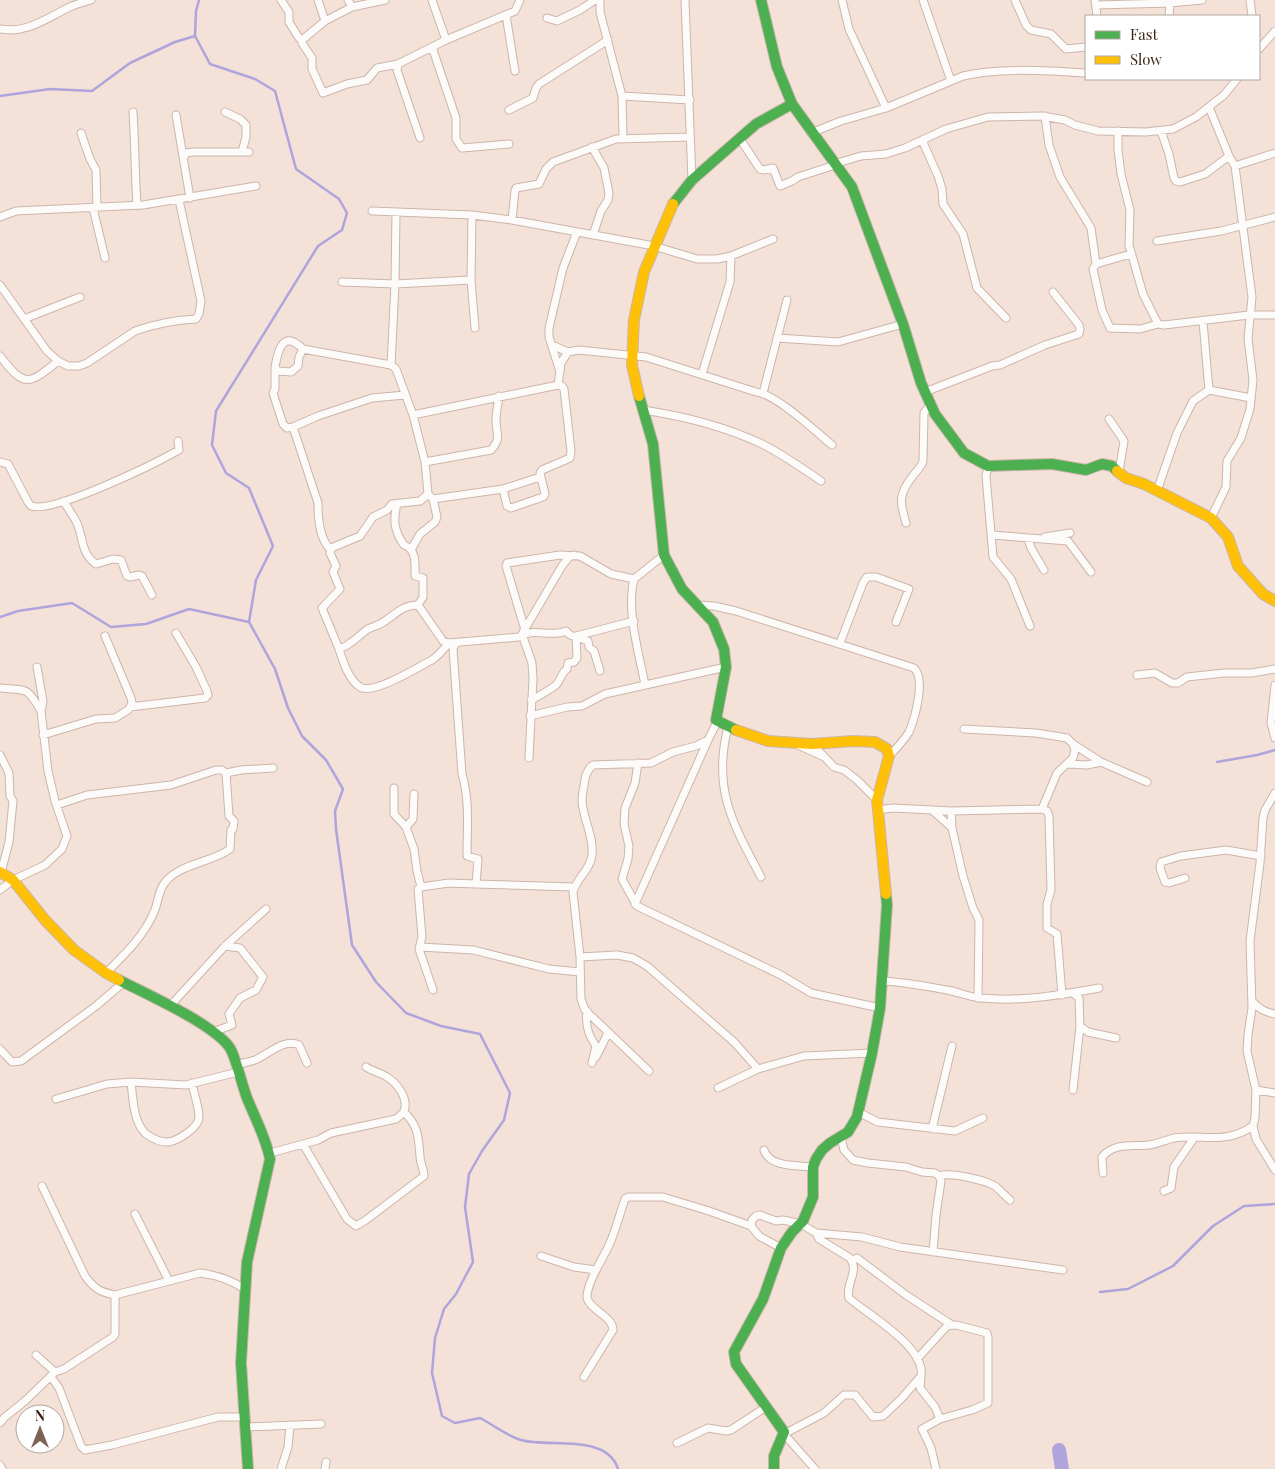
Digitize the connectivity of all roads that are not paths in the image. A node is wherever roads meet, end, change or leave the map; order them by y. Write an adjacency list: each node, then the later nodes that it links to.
1 (91, 0): 24 (street)
2 (281, 0): 26 (street)
3 (318, 0): 23 (street)
4 (348, 0): 18 (street)
5 (384, 0): 18 (street)
6 (432, 0): 27 (street)
7 (520, 0): 19 (street)
8 (599, 0): 22 (street); 28 (street)
9 (685, 0): 38 (street)
10 (761, 0): 39 (street)
11 (842, 0): 41 (street)
12 (923, 0): 36 (street)
13 (1015, 0): 30 (street)
14 (1202, 0): 16 (street)
15 (1250, 0): 21 (street)
16 (1174, 2): 17 (street); 20 (street)
17 (1096, 3)
18 (352, 7): 23 (street)
19 (506, 15): 27 (street); 33 (street)
20 (1169, 15)
21 (1252, 15)
22 (547, 18)
23 (324, 21): 26 (street)
24 (0, 29)
25 (1275, 32): 31 (street)
26 (302, 40): 32 (street)
27 (446, 40): 29 (street)
28 (608, 40): 37 (street); 42 (street)
29 (432, 47): 32 (street); 56 (street)
30 (1085, 47)
31 (1260, 48)
32 (398, 64): 52 (street)
33 (515, 70)
34 (1085, 73): 36 (street)
35 (1235, 80): 40 (street)
36 (951, 81): 41 (street)
37 (622, 96): 38 (street); 53 (street)
38 (690, 100): 51 (street)
39 (792, 104): 50 (street); 54 (street)
40 (1209, 107): 47 (street); 58 (street)
41 (886, 108): 50 (street)
42 (509, 110)
43 (133, 112): 67 (street)
44 (225, 112): 60 (street)
45 (176, 115): 60 (street)
46 (1045, 116): 48 (street); 55 (street); 84 (street)
47 (1161, 130): 48 (street); 58 (street)
48 (1118, 131): 81 (street)
49 (81, 133): 68 (street)
50 (812, 133): 61 (street)
51 (690, 137): 53 (street); 63 (street)
52 (420, 138)
53 (623, 139): 57 (street)
54 (740, 139): 61 (street); 63 (street)
55 (922, 140): 61 (street); 94 (street)
56 (509, 144)
57 (592, 147): 74 (street); 77 (street)
58 (1229, 156): 62 (street)
59 (1275, 156): 62 (street)
60 (184, 157): 65 (street)
61 (835, 165): 97 (street)
62 (1235, 166): 75 (street)
63 (692, 180): 80 (street)
64 (256, 186): 65 (street)
65 (190, 198): 66 (street)
66 (179, 200): 67 (street); 106 (street)
67 (138, 206): 68 (street)
68 (95, 208): 72 (street); 83 (street)
69 (372, 211): 70 (street)
70 (396, 212): 71 (street); 87 (street)
71 (472, 215): 74 (street); 85 (street)
72 (0, 217)
73 (1275, 217): 75 (street)
74 (512, 220): 76 (street)
75 (1243, 225): 79 (street); 92 (street)
76 (577, 232): 77 (street); 101 (street)
77 (594, 235): 80 (street)
78 (773, 239): 82 (street)
79 (1157, 241)
80 (654, 246): 82 (street); 104 (street)
81 (1131, 254): 84 (street); 98 (street)
82 (731, 256): 110 (street)
83 (105, 258)
84 (1096, 264): 98 (street)
85 (471, 280): 87 (street); 99 (street)
86 (342, 282): 87 (street)
87 (395, 284): 107 (street)
88 (0, 285): 95 (street)
89 (1053, 292): 113 (street)
90 (80, 297): 95 (street)
91 (787, 300): 100 (street)
92 (1249, 315): 93 (street); 96 (street); 117 (street)
93 (1275, 315)
94 (1006, 318)
95 (24, 319): 106 (street)
96 (1203, 322): 98 (street); 112 (street)
97 (903, 324): 100 (street); 113 (street)
98 (1158, 324)
99 (475, 328)
100 (777, 338): 114 (street)
101 (552, 345): 103 (street); 109 (street)
102 (303, 349): 107 (street); 108 (street); 108 (street)
103 (568, 352): 104 (street); 109 (street)
104 (632, 355): 110 (street); 119 (street)
105 (0, 356): 106 (street)
106 (58, 362)
107 (391, 366): 115 (street)
108 (275, 367): 122 (street)
109 (560, 372): 111 (street)
110 (702, 374): 114 (street)
111 (558, 385): 116 (street); 129 (street)
112 (1209, 390): 117 (street); 132 (street)
113 (925, 392): 118 (street)
114 (763, 393): 124 (street)
115 (405, 395): 120 (street); 122 (street)
116 (499, 396): 120 (street); 126 (street)
117 (1251, 398): 136 (street)
118 (931, 404): 127 (street); 137 (street)
119 (643, 410): 130 (street); 144 (street)
120 (414, 415): 126 (street)
121 (1109, 419): 128 (street)
122 (293, 427): 141 (street)
123 (178, 440): 134 (street)
124 (832, 445)
125 (0, 462): 134 (street)
126 (425, 462): 133 (street)
127 (988, 466): 128 (street); 139 (street)
128 (1118, 472): 132 (street)
129 (540, 477): 131 (street); 131 (street)
130 (821, 481)
131 (503, 489): 133 (street)
132 (1156, 491): 136 (street)
133 (430, 497): 135 (street); 142 (street)
134 (64, 501): 148 (street)
135 (397, 504): 141 (street); 142 (street)
136 (1211, 518): 149 (street)
137 (906, 523)
138 (1070, 533): 140 (street)
139 (991, 535): 140 (street); 154 (street)
140 (1031, 540): 145 (street); 146 (street)
141 (331, 550): 161 (street)
142 (411, 550): 150 (street)
143 (574, 555): 147 (street); 155 (street); 155 (street)
144 (664, 555): 147 (street); 151 (street)
145 (1044, 570)
146 (1092, 572)
147 (634, 579): 152 (street)
148 (152, 595)
149 (1275, 601)
150 (418, 605): 160 (street); 161 (street)
151 (697, 605): 159 (street); 163 (street)
152 (634, 621): 158 (street); 167 (street)
153 (896, 622): 159 (street)
154 (1030, 626)
155 (524, 632): 158 (street); 160 (street); 170 (street)
156 (176, 633): 171 (street)
157 (105, 636): 171 (street)
158 (576, 636): 165 (street); 170 (street)
159 (840, 643): 185 (street)
160 (452, 644): 161 (street); 208 (street)
161 (339, 649)
162 (37, 667): 172 (street)
163 (726, 667): 167 (street); 174 (street)
164 (1275, 669): 166 (street)
165 (600, 671)
166 (1138, 675)
167 (645, 685): 173 (street)
168 (1275, 685): 178 (street)
169 (0, 688): 172 (street)
170 (530, 700): 173 (street)
171 (130, 707): 177 (street)
172 (41, 711): 177 (street)
173 (530, 716): 186 (street)
174 (718, 722): 175 (street); 179 (street)
175 (728, 727): 180 (street); 205 (street)
176 (964, 729): 182 (street)
177 (43, 735): 196 (street)
178 (1275, 738)
179 (708, 740): 188 (street); 212 (street)
180 (795, 742): 181 (street); 184 (street)
181 (812, 744): 184 (street); 185 (street)
182 (1073, 744): 187 (street); 189 (street)
183 (0, 755): 204 (street)
184 (823, 756): 197 (street)
185 (889, 756): 197 (street)
186 (529, 758)
187 (1101, 762): 189 (street); 192 (street)
188 (638, 763): 210 (street); 212 (street)
189 (1068, 764): 198 (street)
190 (273, 768): 191 (street)
191 (226, 773): 196 (street); 218 (street)
192 (1147, 782)
193 (394, 788): 201 (street)
194 (1275, 793): 203 (street)
195 (414, 794): 201 (street)
196 (57, 805): 207 (street)
197 (877, 805): 199 (street); 219 (street)
198 (1042, 809): 200 (street); 224 (street)
199 (932, 810): 200 (street); 202 (street)
200 (951, 811): 202 (street)
201 (406, 827): 209 (street)
202 (952, 828): 225 (street)
203 (1260, 856): 206 (street); 226 (street)
204 (1, 872): 207 (street)
205 (762, 877)
206 (1185, 878)
207 (13, 880): 211 (street); 218 (street)
208 (476, 884): 209 (street); 210 (street)
209 (422, 886): 215 (street)
210 (574, 887): 216 (street)
211 (0, 890)
212 (635, 904): 228 (street)
213 (266, 909): 214 (street)
214 (225, 946): 227 (street); 232 (street)
215 (420, 947): 217 (street); 222 (street)
216 (580, 957): 217 (street); 241 (street)
217 (580, 972): 229 (street)
218 (106, 973): 220 (street)
219 (882, 981): 225 (street); 228 (street)
220 (124, 982): 227 (street); 236 (street)
221 (1100, 988): 223 (street)
222 (433, 990)
223 (1074, 993): 224 (street); 231 (street)
224 (1062, 995): 225 (street)
225 (978, 998)
226 (1252, 1001): 230 (street); 247 (street)
227 (170, 1006): 232 (street)
228 (880, 1008): 237 (street)
229 (587, 1012): 233 (street); 233 (street)
230 (1275, 1014)
231 (1080, 1026): 234 (street); 246 (street)
232 (213, 1032): 240 (street)
233 (608, 1033): 242 (street)
234 (1116, 1038)
235 (952, 1046): 254 (street)
236 (0, 1049)
237 (872, 1054): 241 (street); 251 (street)
238 (307, 1063): 240 (street)
239 (366, 1067): 250 (street)
240 (237, 1068): 244 (street); 259 (street)
241 (758, 1069): 245 (street)
242 (649, 1071)
243 (131, 1082): 244 (street); 244 (street); 249 (street)
244 (192, 1083)
245 (718, 1088)
246 (1073, 1090)
247 (1256, 1090): 248 (street); 253 (street)
248 (1275, 1093)
249 (56, 1099)
250 (404, 1112): 257 (street); 257 (street)
251 (858, 1112): 254 (street); 255 (street)
252 (983, 1118): 254 (street)
253 (1252, 1126): 256 (street); 261 (street)
254 (932, 1129)
255 (841, 1137): 260 (street); 263 (street)
256 (1194, 1138): 262 (street); 265 (street)
257 (303, 1144): 259 (street)
258 (764, 1150): 260 (street)
259 (270, 1153): 278 (street)
260 (813, 1167): 268 (street)
261 (1275, 1170)
262 (1103, 1173)
263 (939, 1176): 266 (street); 272 (street)
264 (42, 1186): 279 (street)
265 (1164, 1191)
266 (1010, 1200)
267 (135, 1214): 277 (street)
268 (801, 1224): 269 (street); 270 (street); 271 (street)
269 (751, 1226): 271 (street); 275 (street)
270 (816, 1233): 272 (street); 274 (street)
271 (782, 1248): 286 (street)
272 (933, 1252): 276 (street)
273 (542, 1256): 275 (street)
274 (852, 1261): 280 (street); 282 (street)
275 (596, 1270): 285 (street)
276 (1063, 1270)
277 (169, 1281): 278 (street); 279 (street)
278 (246, 1290): 288 (street)
279 (114, 1295): 283 (street)
280 (952, 1325): 282 (street); 287 (street)
281 (36, 1355): 283 (street)
282 (917, 1360): 284 (street)
283 (53, 1374): 288 (street); 289 (street)
284 (921, 1376): 287 (street); 292 (street)
285 (584, 1378)
286 (766, 1407): 292 (street); 293 (street)
287 (940, 1419): 300 (street)
288 (246, 1422): 291 (street); 296 (street)
289 (0, 1423)
290 (321, 1424): 291 (street)
291 (290, 1425): 297 (street)
292 (784, 1434): 298 (street); 299 (street)
293 (676, 1443)
294 (0, 1465): 295 (street)
295 (2, 1469)
296 (248, 1469)
297 (282, 1469)
298 (774, 1469)
299 (815, 1469)
300 (936, 1469)

